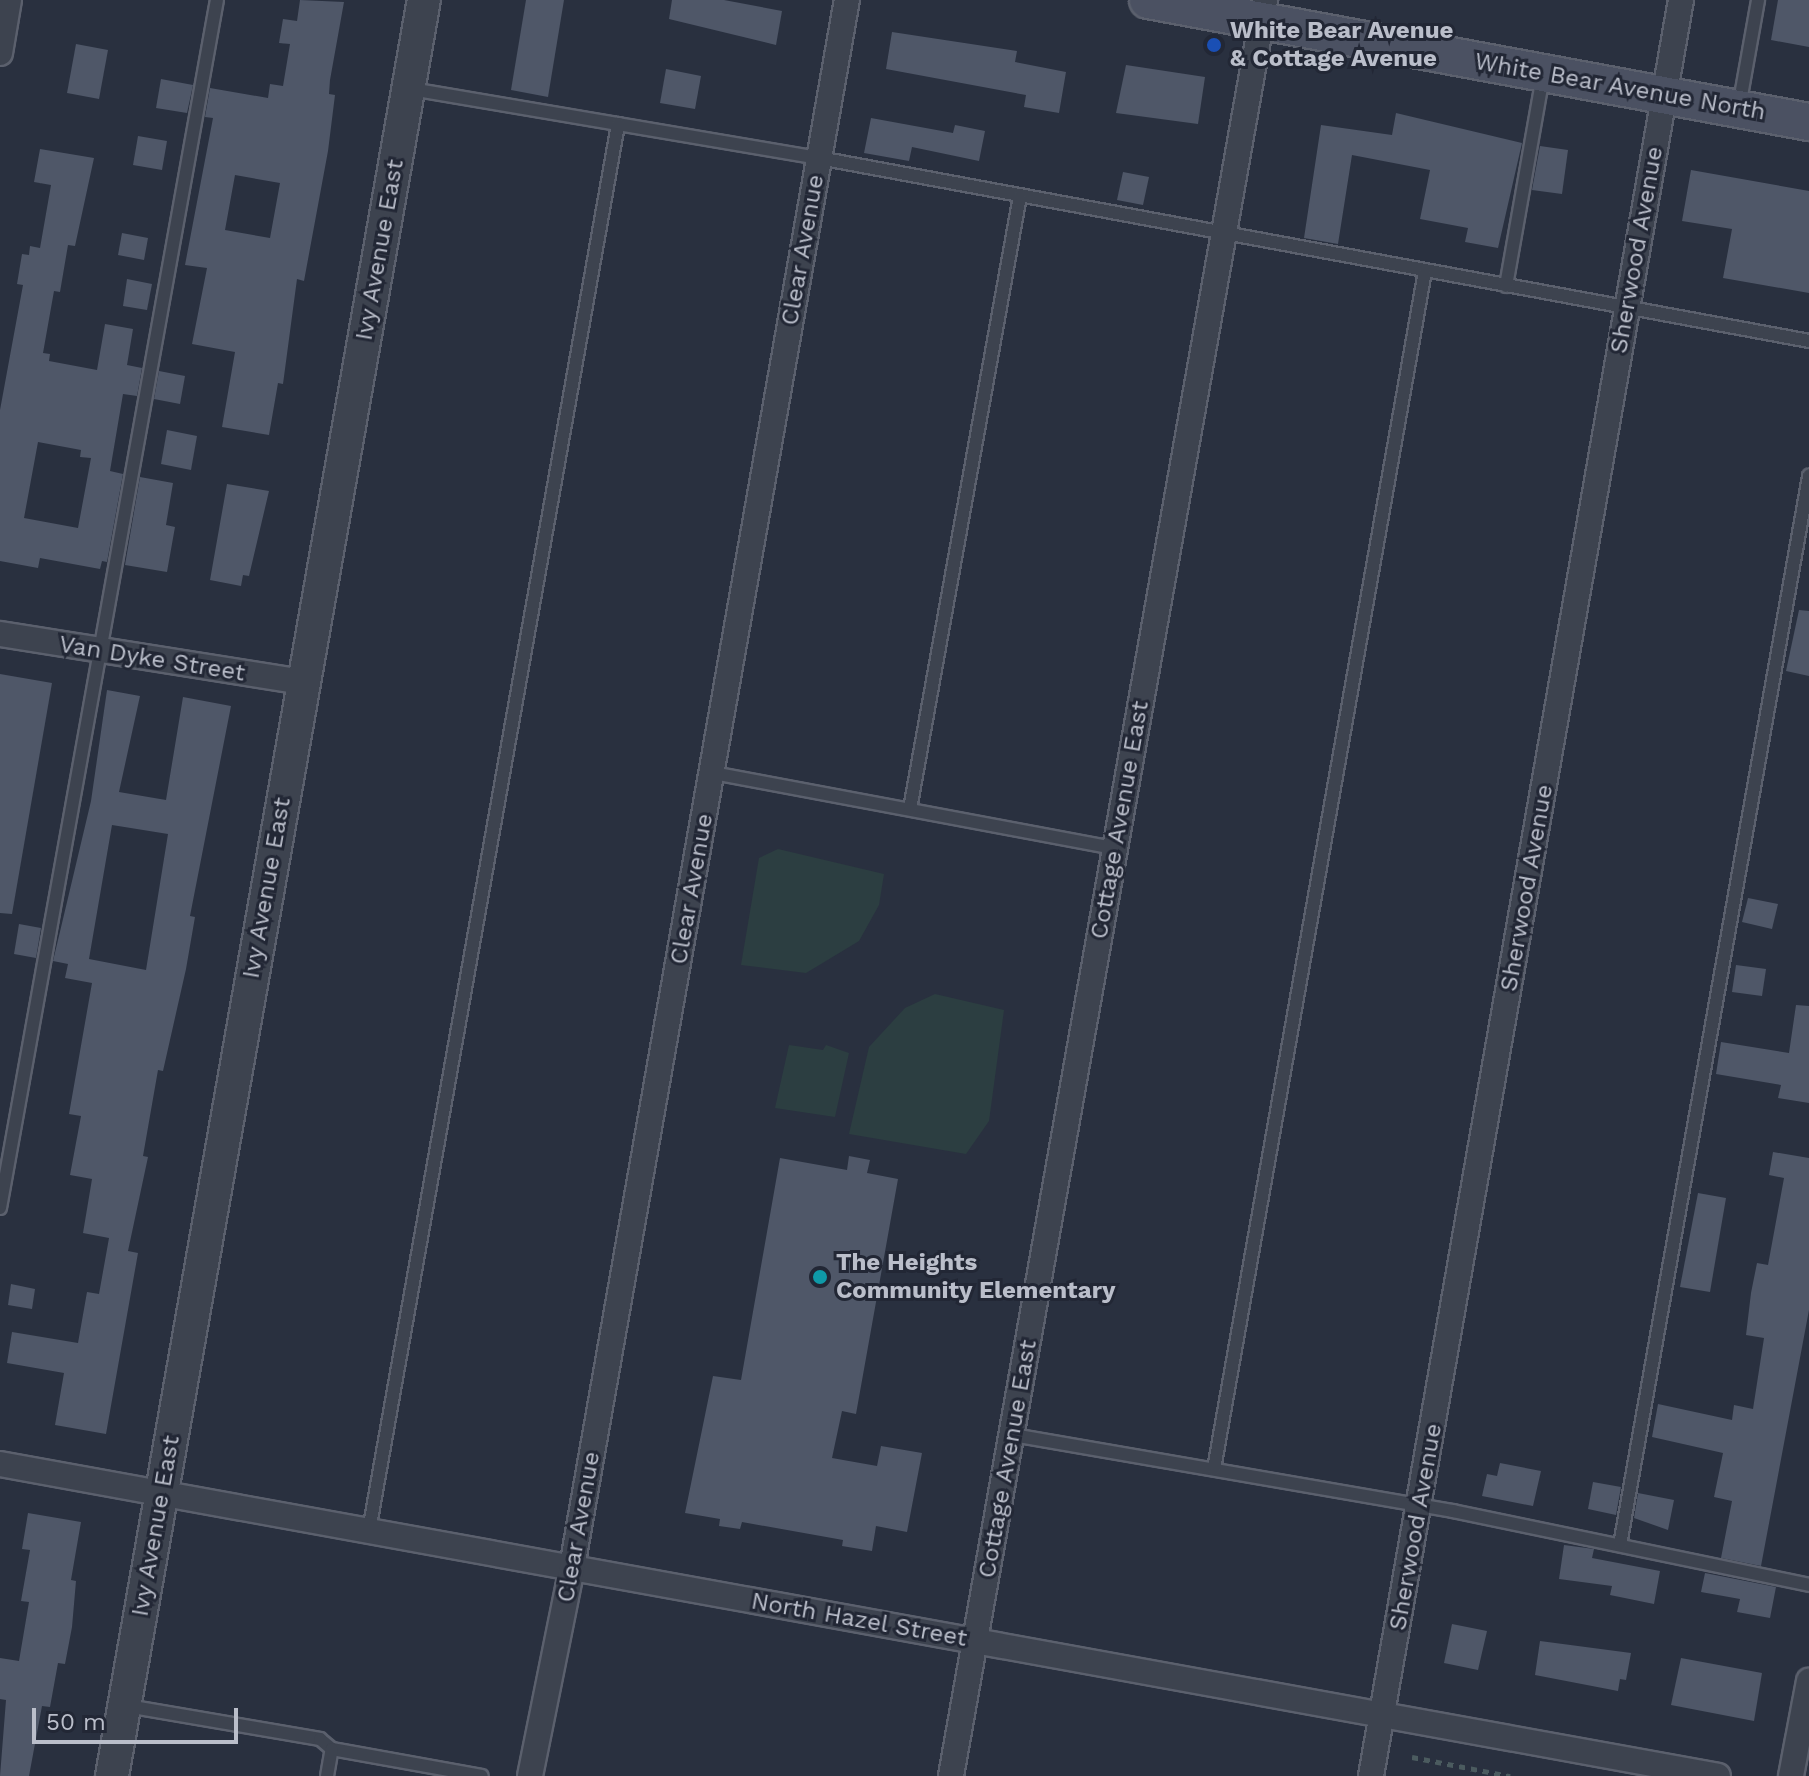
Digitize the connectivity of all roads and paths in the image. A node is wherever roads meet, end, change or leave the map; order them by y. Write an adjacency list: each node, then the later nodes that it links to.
1 (9, 0): 9 (street)
2 (217, 0): 25 (lane)
3 (424, 0): 11 (street, Ivy Avenue East)
4 (847, 0): 16 (street, Clear Avenue)
5 (1148, 0): 8 (main road, White Bear Avenue North)
6 (1681, 0): 12 (street, Sherwood Avenue)
7 (1758, 0): 13 (lane)
8 (1263, 11): 10 (main road, White Bear Avenue North); 18 (street, Cottage Avenue East)
9 (0, 53)
10 (1543, 73): 12 (main road, White Bear Avenue North); 20 (lane)
11 (408, 89): 15 (lane); 26 (street, Ivy Avenue East)
12 (1664, 94): 13 (main road, White Bear Avenue North); 21 (street, Sherwood Avenue)
13 (1739, 109): 14 (main road, White Bear Avenue North)
14 (1809, 122)
15 (618, 124): 16 (lane); 36 (lane)
16 (819, 158): 17 (lane); 27 (street, Clear Avenue)
17 (1020, 196): 18 (lane); 28 (lane)
18 (1223, 234): 19 (lane); 29 (street, Cottage Avenue East)
19 (1425, 271): 20 (lane); 33 (lane)
20 (1506, 286): 21 (lane)
21 (1627, 307): 22 (lane); 35 (street, Sherwood Avenue)
22 (1809, 341)
23 (1809, 476): 37 (lane)
24 (0, 634): 25 (street, Van Dyke Street)
25 (100, 652): 26 (street, Van Dyke Street); 30 (lane)
26 (304, 682): 34 (street, Ivy Avenue East)
27 (713, 773): 28 (lane); 38 (street, Clear Avenue)
28 (910, 809): 29 (lane)
29 (1115, 848): 31 (street, Cottage Avenue East)
30 (0, 1208)
31 (1013, 1435): 33 (lane); 40 (street, Cottage Avenue East)
32 (0, 1464): 34 (street, North Hazel Street)
33 (1214, 1469): 35 (lane)
34 (162, 1493): 36 (street, North Hazel Street); 42 (street, Ivy Avenue East)
35 (1420, 1505): 37 (lane); 43 (street, Sherwood Avenue)
36 (369, 1531): 38 (street, North Hazel Street)
37 (1620, 1545): 39 (lane)
38 (572, 1567): 40 (street, North Hazel Street); 49 (street, Clear Avenue)
39 (1809, 1585)
40 (975, 1641): 43 (street, North Hazel Street); 50 (street, Cottage Avenue East)
41 (1809, 1681): 54 (street)
42 (124, 1706): 44 (lane); 46 (street, Ivy Avenue East)
43 (1381, 1715): 51 (street, Sherwood Avenue); 53 (street, North Hazel Street)
44 (332, 1749): 47 (lane); 48 (lane)
45 (1412, 1757): 52 (path)
46 (112, 1776)
47 (327, 1776)
48 (482, 1776)
49 (530, 1776)
50 (951, 1776)
51 (1371, 1776)
52 (1510, 1776)
53 (1718, 1776)
54 (1791, 1776)

